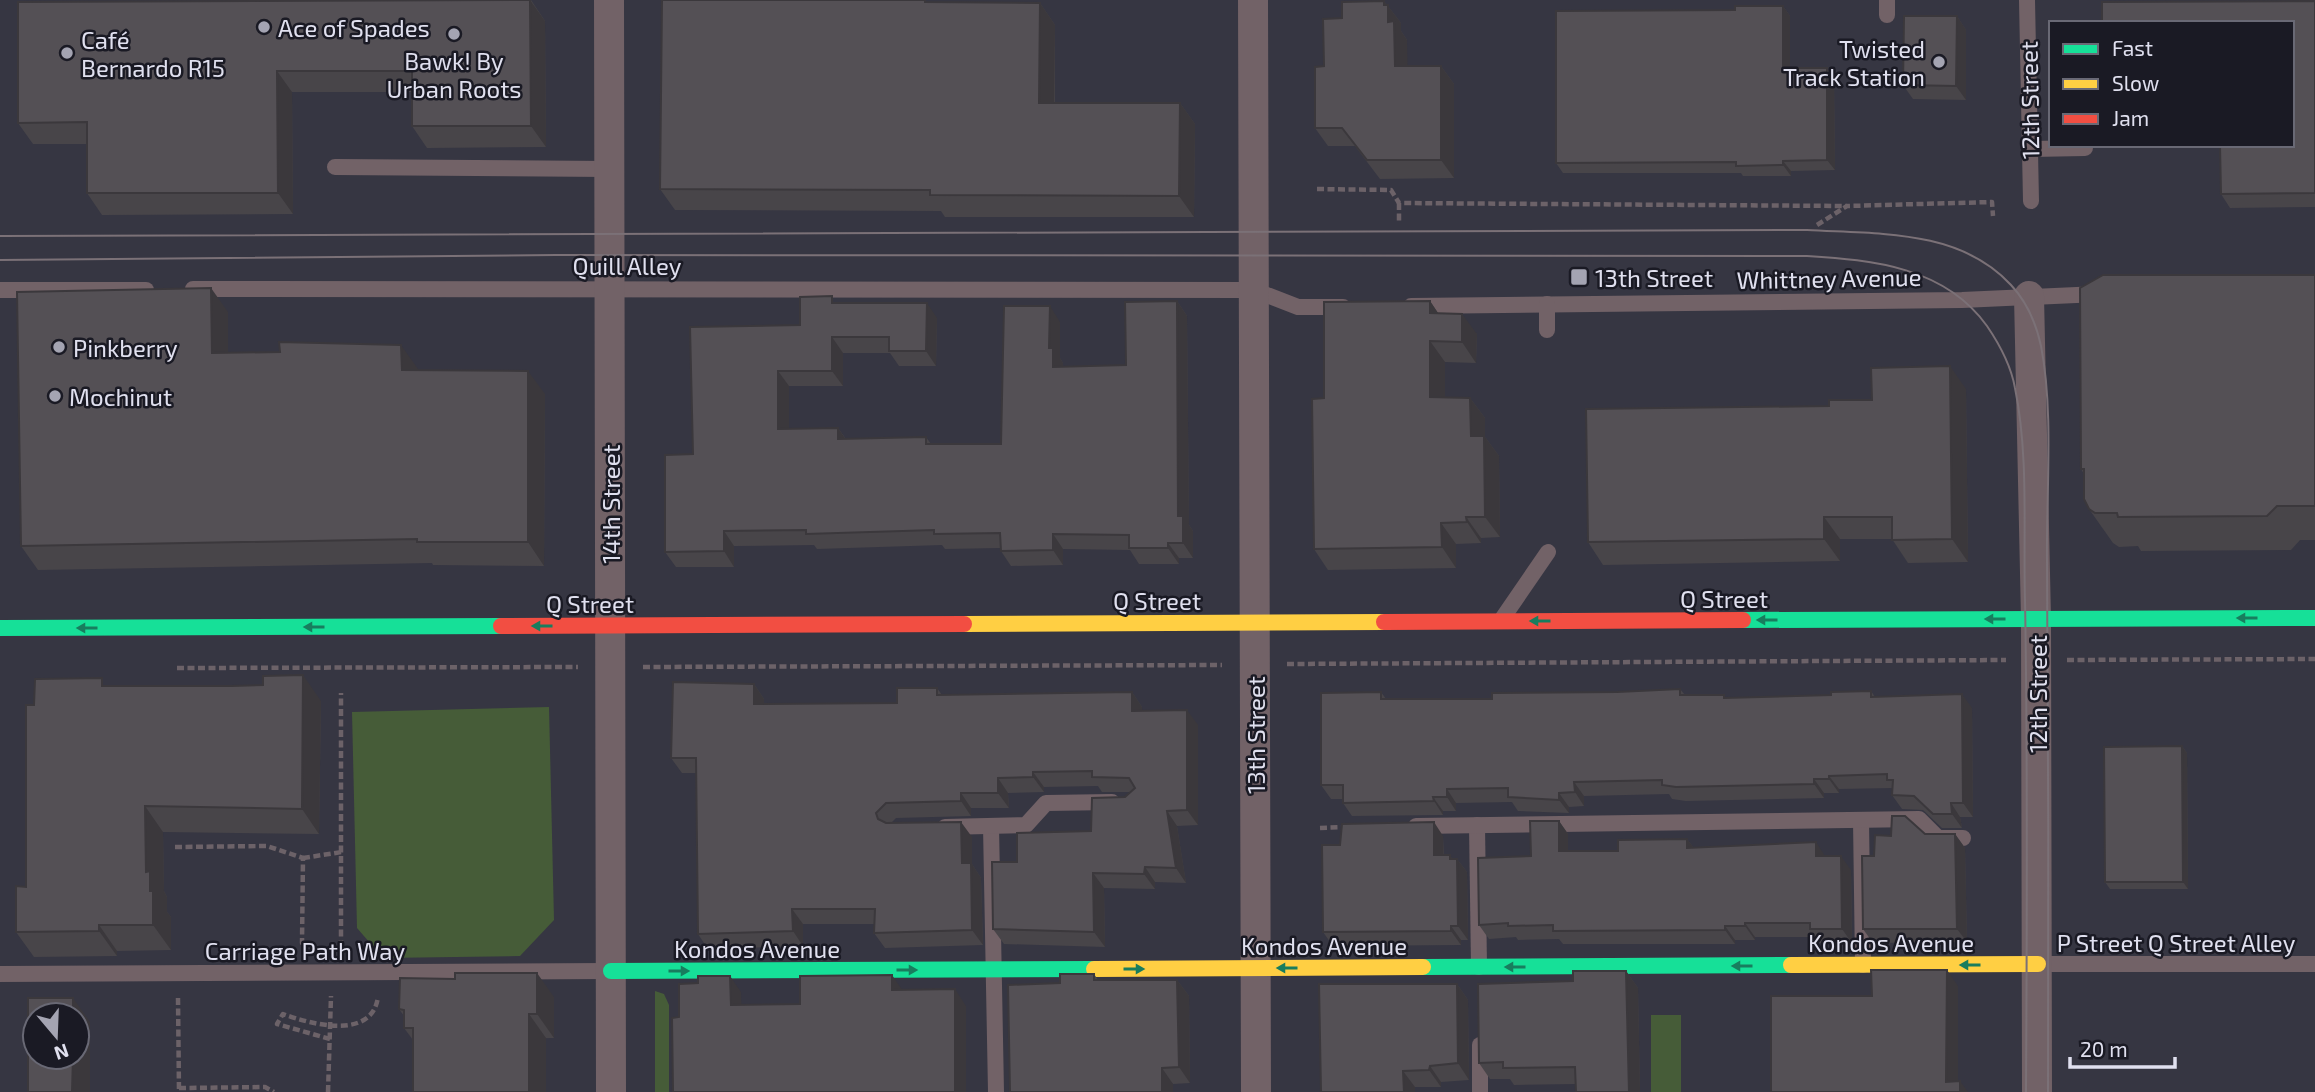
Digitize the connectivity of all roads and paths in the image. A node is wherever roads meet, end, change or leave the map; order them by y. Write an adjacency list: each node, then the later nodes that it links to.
1 (609, 0): 7 (street, 14th Street)
2 (1253, 0): 17 (street, 13th Street)
3 (2027, 0): 5 (lane, 12th Street)
4 (2085, 148): 5 (lane)
5 (2030, 149): 9 (lane, 12th Street)
6 (335, 167): 7 (lane)
7 (609, 169): 15 (street, 14th Street)
8 (1317, 190): 10 (path)
9 (2031, 201)
10 (1399, 203): 11 (path); 13 (path)
11 (1847, 206): 12 (path); 14 (path)
12 (1993, 216)
13 (1399, 222)
14 (1817, 225)
15 (610, 287): 16 (lane, Quill Alley); 17 (lane, Quill Alley); 29 (street, 14th Street)
16 (0, 290)
17 (1254, 290): 22 (lane); 28 (street, 13th Street)
18 (2115, 293): 19 (lane)
19 (2029, 296): 20 (lane, Whittney Avenue); 26 (street, 12th Street)
20 (1547, 304): 21 (lane, Whittney Avenue); 23 (lane)
21 (1398, 306)
22 (1358, 307)
23 (1547, 330)
24 (1548, 552): 27 (lane)
25 (2315, 618): 26 (main road, Q Street, one-way to 26)
26 (2036, 619): 27 (main road, Q Street, one-way to 27); 32 (street, 12th Street)
27 (1500, 621): 28 (main road, Q Street)
28 (1254, 622): 29 (main road, Q Street); 33 (street, 13th Street)
29 (610, 625): 30 (main road, Q Street, one-way to 30); 34 (street, 14th Street)
30 (0, 628)
31 (2315, 659): 32 (path)
32 (2037, 660): 33 (path); 50 (street, 12th Street)
33 (1255, 664): 34 (path); 53 (street, 13th Street)
34 (610, 667): 35 (path); 55 (street, 14th Street)
35 (175, 668)
36 (341, 693): 46 (path)
37 (1123, 802): 41 (lane)
38 (1861, 820): 39 (lane); 44 (lane); 52 (lane)
39 (1477, 825): 42 (lane); 57 (lane)
40 (924, 827): 41 (lane)
41 (991, 827): 54 (lane)
42 (1351, 827): 43 (path)
43 (1320, 828)
44 (1963, 838)
45 (175, 847): 47 (path)
46 (342, 852): 47 (path); 49 (path)
47 (303, 858): 48 (path)
48 (313, 947)
49 (333, 955)
50 (2038, 964): 51 (lane, P Street Q Street Alley); 52 (main road, Kondos Avenue, one-way to 52); 71 (street, 12th Street)
51 (2315, 964)
52 (1863, 965): 57 (main road, Kondos Avenue, one-way to 57)
53 (1255, 968): 54 (main road, Kondos Avenue, one-way to 53); 57 (main road, Kondos Avenue, one-way to 53); 69 (street, 13th Street)
54 (993, 970): 55 (main road, Kondos Avenue, one-way to 54); 68 (lane)
55 (611, 971): 56 (lane, Carriage Path Way); 67 (street, 14th Street)
56 (178, 973): 58 (lane, Carriage Path Way); 64 (path)
57 (1479, 973)
58 (0, 974)
59 (331, 995): 61 (path)
60 (379, 995): 61 (path)
61 (329, 1026): 63 (path); 63 (path)
62 (1480, 1028): 70 (lane)
63 (330, 1039): 66 (path)
64 (179, 1090): 65 (path)
65 (274, 1092)
66 (328, 1092)
67 (611, 1092)
68 (996, 1092)
69 (1255, 1092)
70 (1480, 1092)
71 (2037, 1092)

